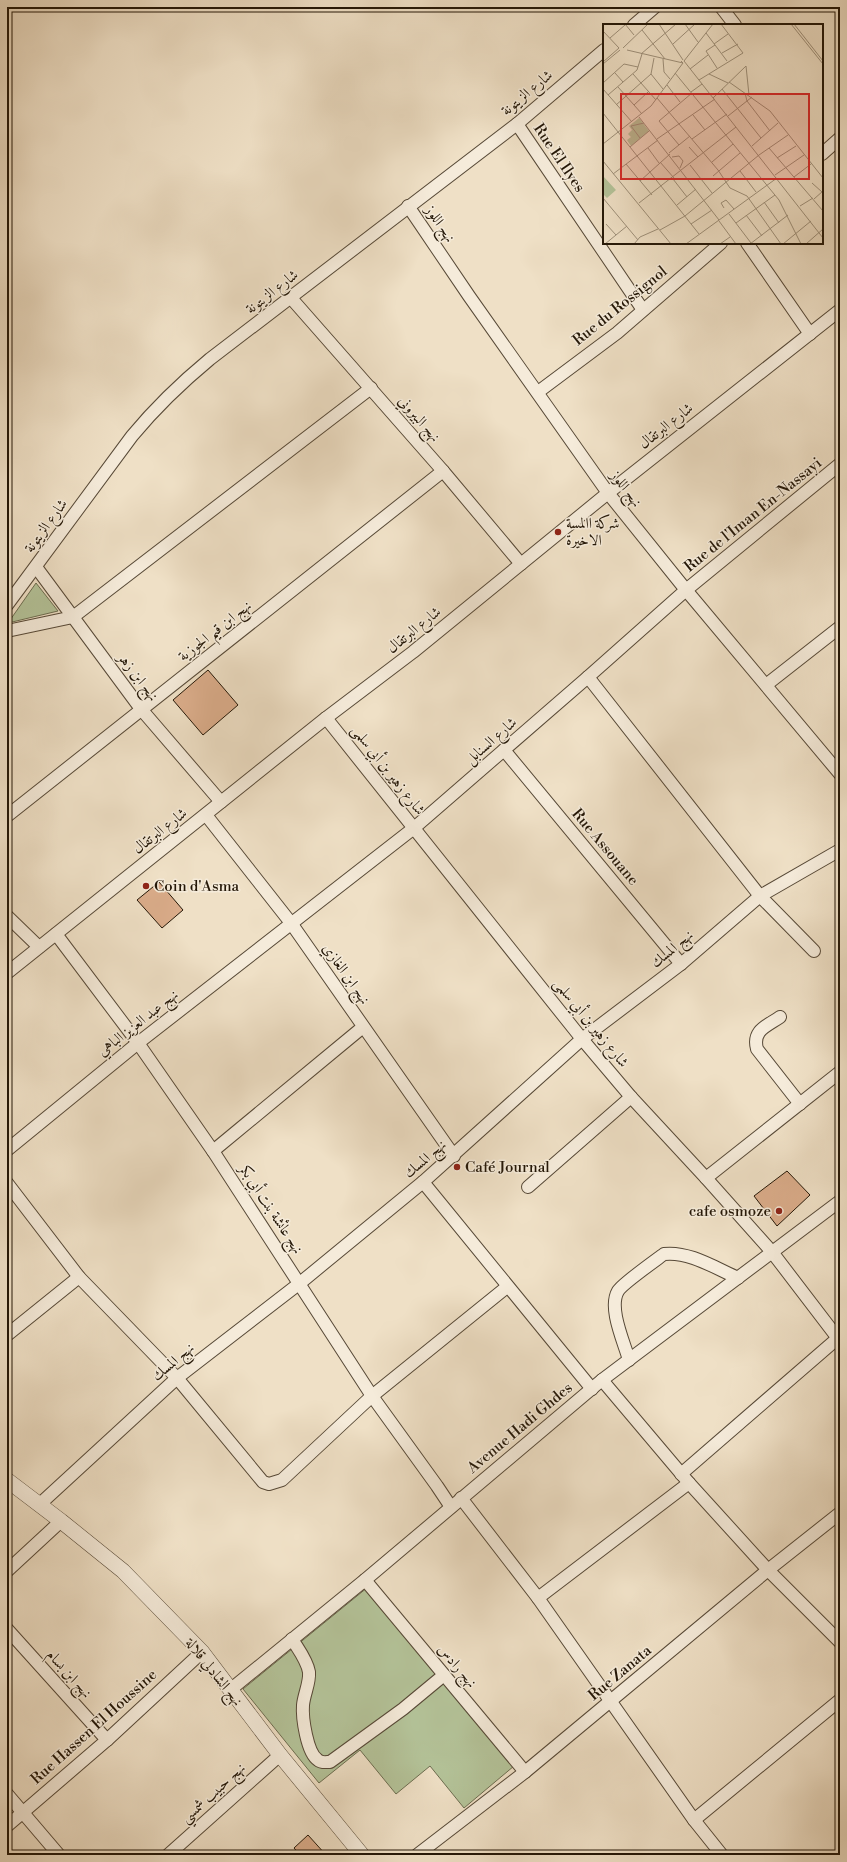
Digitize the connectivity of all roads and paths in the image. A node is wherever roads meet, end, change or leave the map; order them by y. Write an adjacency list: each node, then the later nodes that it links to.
1 (655, 7): 3 (street)
2 (721, 7): 4 (street)
3 (635, 24)
4 (734, 24)
5 (603, 51): 6 (street, شارع الزيتونة)
6 (517, 124): 9 (street, شارع الزيتونة); 13 (street, Rue El Ilyes)
7 (840, 138): 8 (street)
8 (824, 147)
9 (408, 206): 12 (street, شارع الزيتونة); 17 (street, نهج اللوز)
10 (720, 244): 13 (street, Rue du Rossignol)
11 (748, 244): 15 (street)
12 (291, 298): 16 (street, نهج البيروني); 22 (street, شارع الزيتونة)
13 (643, 310): 17 (street, Rue du Rossignol)
14 (839, 314): 15 (street, شارع البرتقال)
15 (810, 334): 20 (street, شارع البرتقال)
16 (370, 388): 19 (street, نهج البيروني); 25 (street)
17 (538, 392): 20 (street, نهج اللوز)
18 (840, 464): 23 (street, Rue de l'Iman En-Nassayi)
19 (443, 471): 21 (street, نهج البيروني); 30 (street, نهج ابن قيم الجوزية)
20 (608, 493): 21 (street, شارع البرتقال); 23 (street, نهج اللوز)
21 (520, 564): 31 (street, شارع البرتقال)
22 (36, 567): 24 (street, شارع الزيتونة); 25 (street, نهج ابن زهر)
23 (686, 590): 28 (street, Rue de l'Iman En-Nassayi); 29 (street, نهج اللوز)
24 (9, 598)
25 (74, 617): 27 (street); 30 (street, نهج ابن زهر)
26 (840, 627): 29 (street)
27 (7, 631)
28 (588, 677): 32 (street, شارع السنابل); 39 (street)
29 (766, 685): 33 (street, نهج اللوز)
30 (141, 709): 34 (street, نهج ابن زهر); 36 (street, نهج ابن قيم الجوزية)
31 (326, 718): 34 (street, شارع البرتقال); 37 (street, شارع زهير بن أبي سلمى)
32 (504, 750): 37 (street, شارع السنابل); 45 (street, Rue Assouane)
33 (840, 774)
34 (221, 802): 35 (street, شارع البرتقال)
35 (206, 815): 41 (street, نهج ابن الغازي); 42 (street, شارع البرتقال)
36 (7, 816)
37 (414, 828): 41 (street, شارع السنابل); 49 (street, شارع زهير بن أبي سلمى)
38 (840, 850): 39 (street, نهج المسك)
39 (760, 896): 44 (street); 45 (street, نهج المسك)
40 (7, 916): 43 (street)
41 (291, 923): 48 (street, نهج ابن الغازي); 50 (street, نهج عبد العزيز الباهي)
42 (56, 934): 43 (street, شارع البرتقال); 50 (street, نهج عائشة بنت أبي بكر)
43 (39, 947): 46 (street, شارع البرتقال)
44 (814, 951)
45 (681, 964): 49 (street, نهج المسك)
46 (7, 973)
47 (780, 1017): 53 (street)
48 (363, 1027): 55 (street); 56 (street, نهج ابن الغازي)
49 (582, 1039): 52 (street, شارع زهير بن أبي سلمى); 56 (street, نهج المسك)
50 (138, 1043): 54 (street, نهج عبد العزيز الباهي); 55 (street, نهج عائشة بنت أبي بكر)
51 (840, 1072): 53 (street)
52 (631, 1097): 57 (street, شارع زهير بن أبي سلمى); 60 (street)
53 (800, 1104): 57 (street)
54 (7, 1150)
55 (213, 1151): 65 (street, نهج عائشة بنت أبي بكر)
56 (454, 1156): 58 (street, نهج المسك)
57 (706, 1178): 62 (street, شارع زهير بن أبي سلمى)
58 (423, 1182): 65 (street, نهج المسك); 66 (street)
59 (7, 1183): 63 (street)
60 (528, 1187)
61 (840, 1200): 62 (street, Avenue Hadi Ghdes)
62 (772, 1252): 64 (street, Avenue Hadi Ghdes); 68 (street, شارع زهير بن أبي سلمى)
63 (79, 1277): 67 (street); 70 (street)
64 (738, 1278): 69 (street, Avenue Hadi Ghdes); 69 (street)
65 (300, 1283): 70 (street, نهج المسك); 73 (street, نهج عائشة بنت أبي بكر)
66 (507, 1287): 72 (street); 73 (street)
67 (7, 1335)
68 (839, 1339): 74 (street)
69 (629, 1360): 71 (street, Avenue Hadi Ghdes)
70 (177, 1378): 73 (street); 77 (street, نهج المسك)
71 (602, 1380): 72 (street, Avenue Hadi Ghdes); 74 (street)
72 (592, 1389): 76 (street, Avenue Hadi Ghdes)
73 (372, 1396): 78 (street, نهج عائشة بنت أبي بكر)
74 (685, 1478): 81 (street); 84 (street)
75 (7, 1480): 77 (street, نهج الشادلي قلالة)
76 (461, 1498): 78 (street, Avenue Hadi Ghdes); 84 (street)
77 (40, 1504): 80 (street, نهج الشادلي قلالة)
78 (451, 1508): 83 (street, Avenue Hadi Ghdes)
79 (840, 1513): 81 (street, Rue Zanata)
80 (61, 1520): 82 (street); 88 (street, نهج الشادلي قلالة)
81 (768, 1570): 87 (street); 92 (street, Rue Zanata)
82 (7, 1572)
83 (365, 1580): 86 (street, Avenue Hadi Ghdes); 89 (street, نهج رادس)
84 (538, 1598): 92 (street)
85 (7, 1629): 93 (street, نهج ابن بسام)
86 (292, 1639): 89 (street); 90 (street, Avenue Hadi Ghdes)
87 (840, 1642)
88 (202, 1652): 90 (street, نهج الشادلي قلالة); 93 (street, Rue Hassen El Houssine)
89 (444, 1675): 95 (street, نهج رادس)
90 (230, 1690): 94 (street, نهج الشادلي قلالة)
91 (840, 1700): 98 (street)
92 (612, 1701): 95 (street, Rue Zanata); 98 (street)
93 (107, 1740): 97 (street, Rue Hassen El Houssine)
94 (280, 1755): 101 (street, نهج حبيب شمسي); 102 (street, نهج الشادلي قلالة)
95 (525, 1772): 103 (street, Rue Zanata)
96 (7, 1794): 97 (street)
97 (22, 1812): 99 (street, Rue Hassen El Houssine); 100 (street)
98 (694, 1820): 104 (street)
99 (7, 1826)
100 (59, 1855)
101 (168, 1855)
102 (362, 1855)
103 (417, 1855)
104 (722, 1855)

